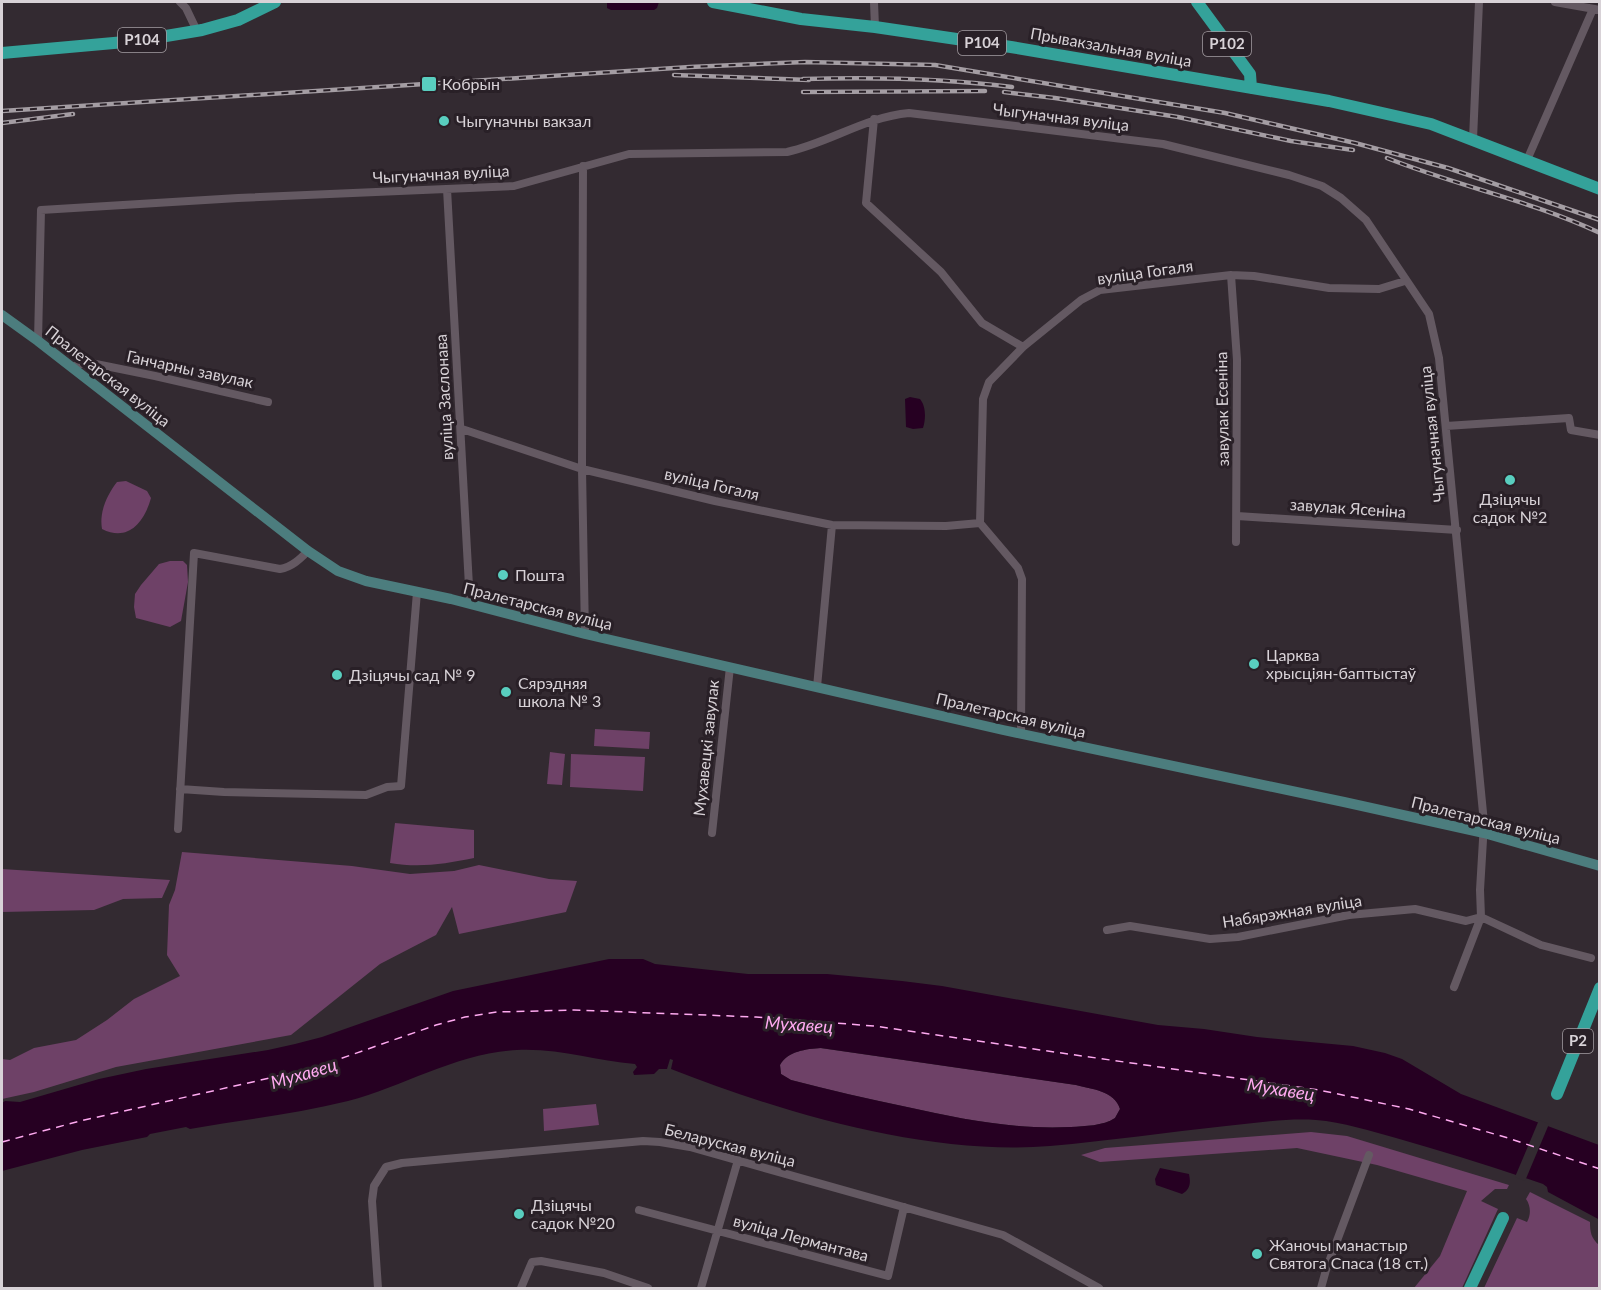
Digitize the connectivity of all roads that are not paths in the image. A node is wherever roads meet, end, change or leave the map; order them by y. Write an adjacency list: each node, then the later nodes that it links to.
1 (180, 2): 11 (street)
2 (276, 2): 11 (main road, Р104)
3 (712, 2): 8 (main road, Прывакзальная вуліца / Р104)
4 (874, 2): 10 (street)
5 (1197, 2): 13 (main road, Р102)
6 (1479, 2): 15 (street)
7 (1555, 2): 9 (street)
8 (728, 3): 10 (main road, Прывакзальная вуліца / Р104)
9 (1596, 10): 16 (street)
10 (875, 27): 13 (main road, Прывакзальная вуліца / Р104)
11 (197, 31): 12 (main road, Р104)
12 (2, 53)
13 (1251, 88): 15 (main road, Прывакзальная вуліца / Р104)
14 (874, 119): 17 (street, Чыгуначная вуліца); 21 (street, Чыгуначная вуліца); 24 (street)
15 (1473, 139): 16 (main road, Прывакзальная вуліца / Р104)
16 (1527, 160): 19 (main road, Прывакзальная вуліца / Р104)
17 (583, 166): 18 (street, Чыгуначная вуліца); 30 (street)
18 (447, 189): 23 (street, Чыгуначная вуліца); 28 (street, вуліца Заслонава)
19 (1599, 189)
20 (1231, 275): 21 (street, вуліца Гогаля); 24 (street, вуліца Гогаля); 31 (street, завулак Есеніна)
21 (1405, 281): 27 (street, Чыгуначная вуліца)
22 (2, 315): 23 (main road, Пралетарская вуліца)
23 (38, 341): 25 (main road, Пралетарская вуліца)
24 (1023, 347): 32 (street, вуліца Гогаля)
25 (72, 368): 26 (street, Ганчарны завулак); 36 (main road, Пралетарская вуліца)
26 (268, 402)
27 (1446, 426): 29 (street); 34 (street, Чыгуначная вуліца)
28 (462, 429): 30 (street, вуліца Гогаля); 38 (street, вуліца Заслонава)
29 (1599, 435)
30 (582, 469): 33 (street, вуліца Гогаля); 39 (street)
31 (1237, 516): 34 (street, завулак Ясеніна); 35 (street, завулак Есеніна)
32 (980, 523): 33 (street, вуліца Гогаля); 42 (street)
33 (832, 525): 41 (street)
34 (1457, 530): 46 (street, Чыгуначная вуліца)
35 (1236, 542)
36 (309, 551): 37 (main road, Пралетарская вуліца); 43 (street)
37 (417, 592): 38 (main road, Пралетарская вуліца); 43 (street)
38 (470, 604): 39 (main road, Пралетарская вуліца)
39 (585, 634): 40 (main road, Пралетарская вуліца)
40 (730, 667): 41 (main road, Пралетарская вуліца); 45 (street, Мухавецкі завулак)
41 (817, 687): 42 (main road, Пралетарская вуліца)
42 (1021, 734): 46 (main road, Пралетарская вуліца)
43 (180, 789): 44 (street)
44 (178, 829)
45 (712, 833)
46 (1484, 833): 47 (main road, Пралетарская вуліца); 48 (street, Чыгуначная вуліца)
47 (1599, 866)
48 (1481, 917): 49 (street, Набярэжная вуліца); 50 (street); 51 (street)
49 (1107, 930)
50 (1592, 958)
51 (1454, 987)
52 (1599, 988): 53 (main road, Р2)
53 (1557, 1094)
54 (1370, 1155): 65 (street)
55 (738, 1160): 56 (street, Беларуская вуліца); 59 (street); 60 (street, Беларуская вуліца)
56 (904, 1207): 59 (street, вуліца Лермантава); 64 (street, Беларуская вуліца)
57 (639, 1210): 59 (street, вуліца Лермантава)
58 (1503, 1218): 66 (main road)
59 (718, 1231): 63 (street)
60 (378, 1288)
61 (521, 1288): 62 (street)
62 (648, 1288)
63 (701, 1288)
64 (1099, 1288)
65 (1322, 1288)
66 (1470, 1288)

